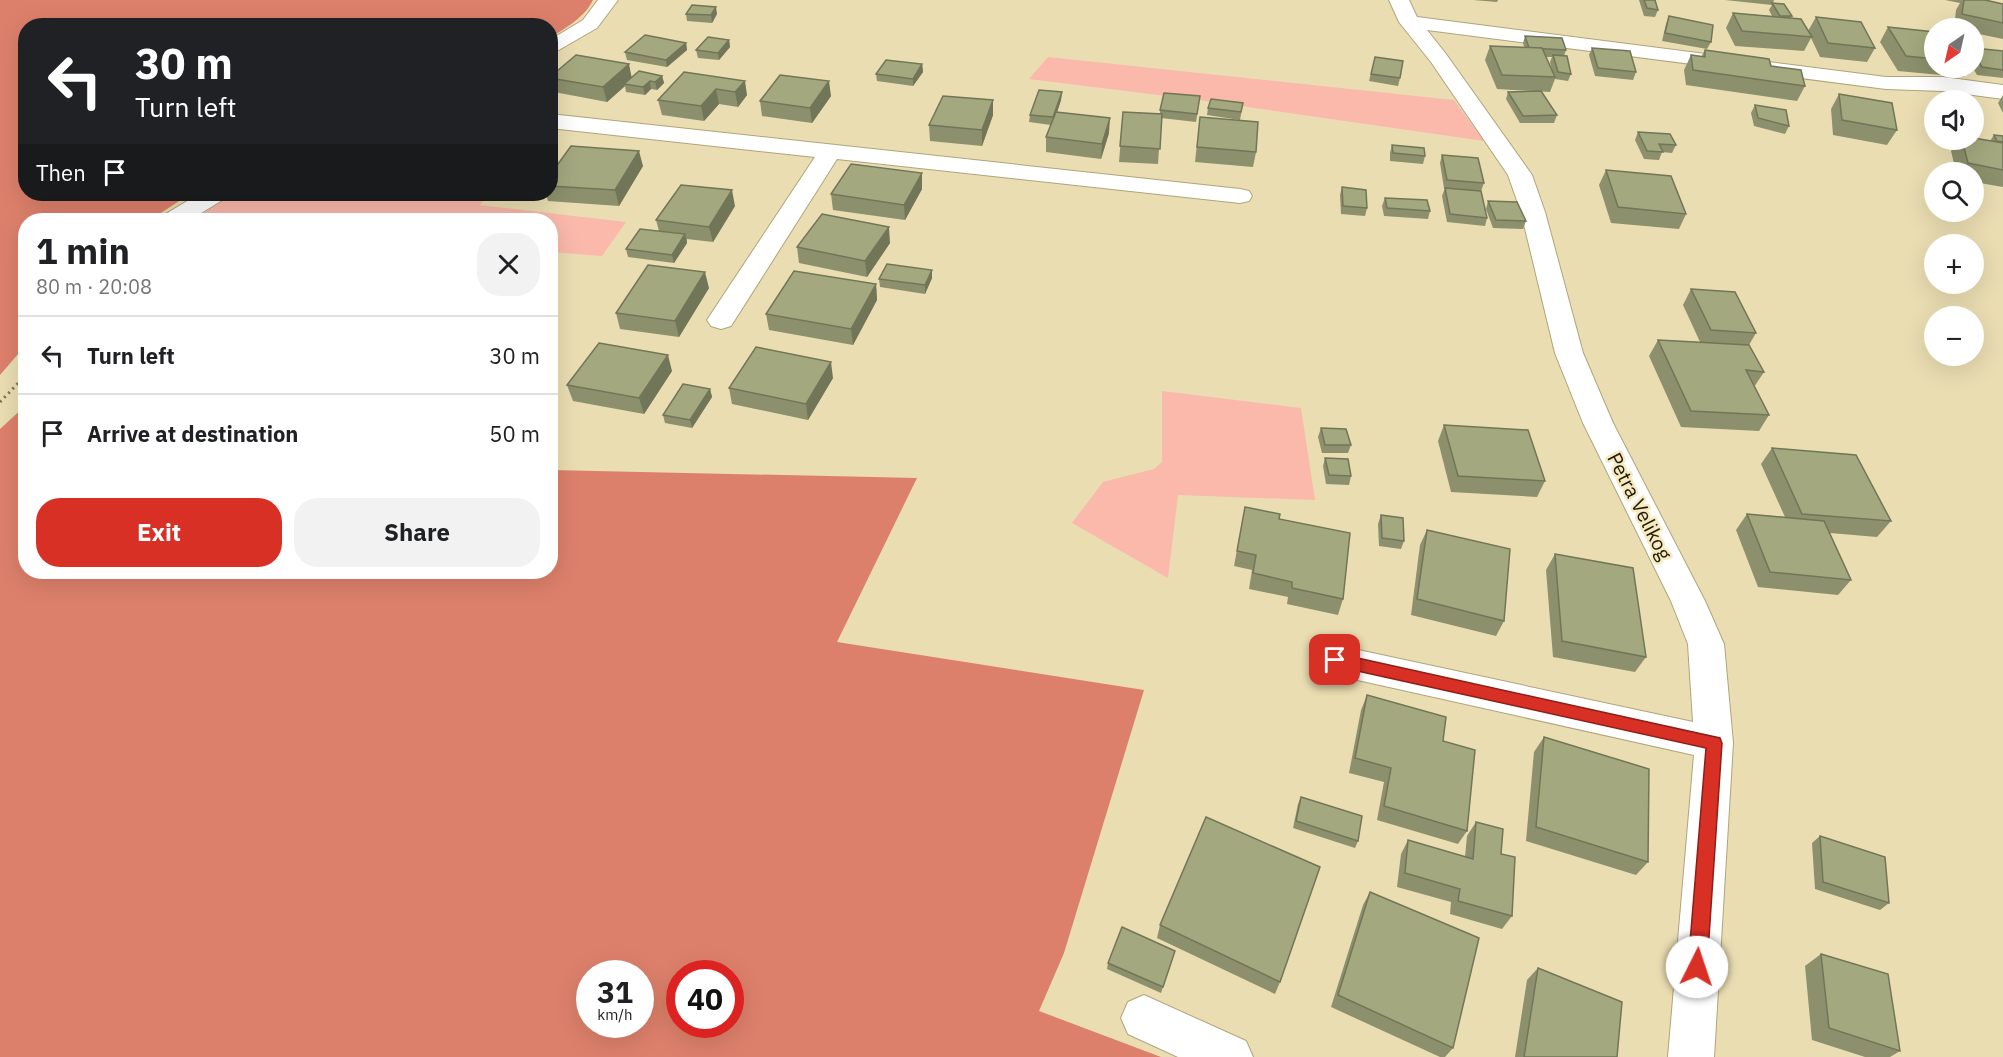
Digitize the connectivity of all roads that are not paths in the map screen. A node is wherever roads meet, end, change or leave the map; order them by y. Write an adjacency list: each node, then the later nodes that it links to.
1 (608, 0): 3 (street)
2 (1404, 11): 4 (street); 12 (street, Petra Velikog)
3 (558, 45)
4 (2003, 92)
5 (558, 122): 6 (street)
6 (830, 152): 7 (street); 10 (street)
7 (1240, 196)
8 (203, 201): 9 (street)
9 (184, 213)
10 (721, 320)
11 (1335, 660): 12 (street)
12 (1714, 743): 15 (street, Petra Velikog)
13 (1144, 1018): 14 (street)
14 (1230, 1057)
15 (1691, 1057)

